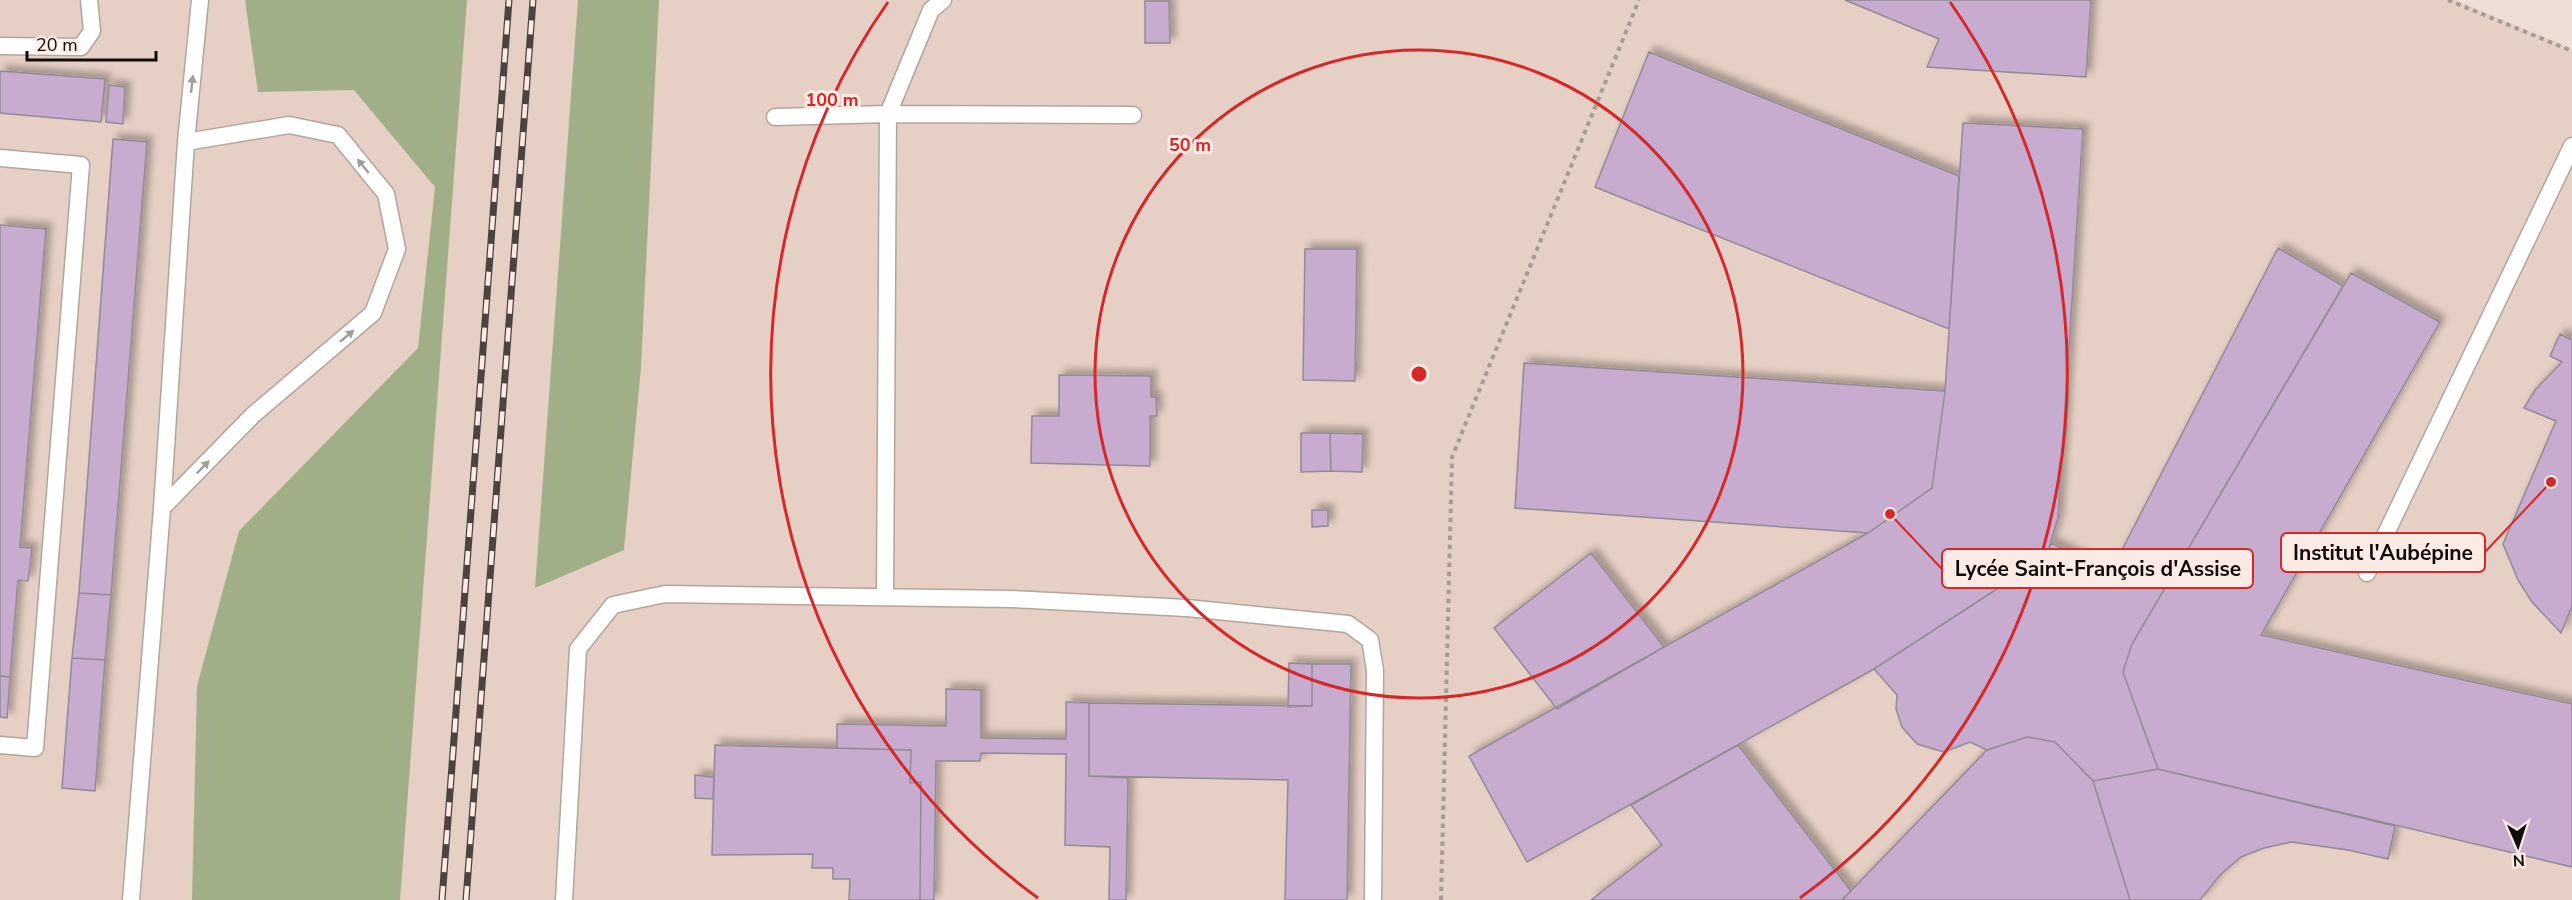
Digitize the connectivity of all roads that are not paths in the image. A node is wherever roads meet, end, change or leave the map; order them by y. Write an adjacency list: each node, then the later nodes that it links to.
1 (89, 0): 4 (lane)
2 (200, 0): 8 (lane, one-way to 2)
3 (943, 0): 5 (lane)
4 (0, 46)
5 (888, 114): 6 (lane); 7 (lane); 13 (lane)
6 (1133, 115)
7 (776, 117)
8 (186, 142): 11 (lane); 11 (lane, one-way to 8)
9 (2572, 146): 12 (lane)
10 (0, 158): 14 (lane)
11 (162, 508): 15 (lane)
12 (2367, 573)
13 (885, 596): 16 (lane); 17 (lane)
14 (0, 745)
15 (130, 900)
16 (564, 900)
17 (1373, 900)

